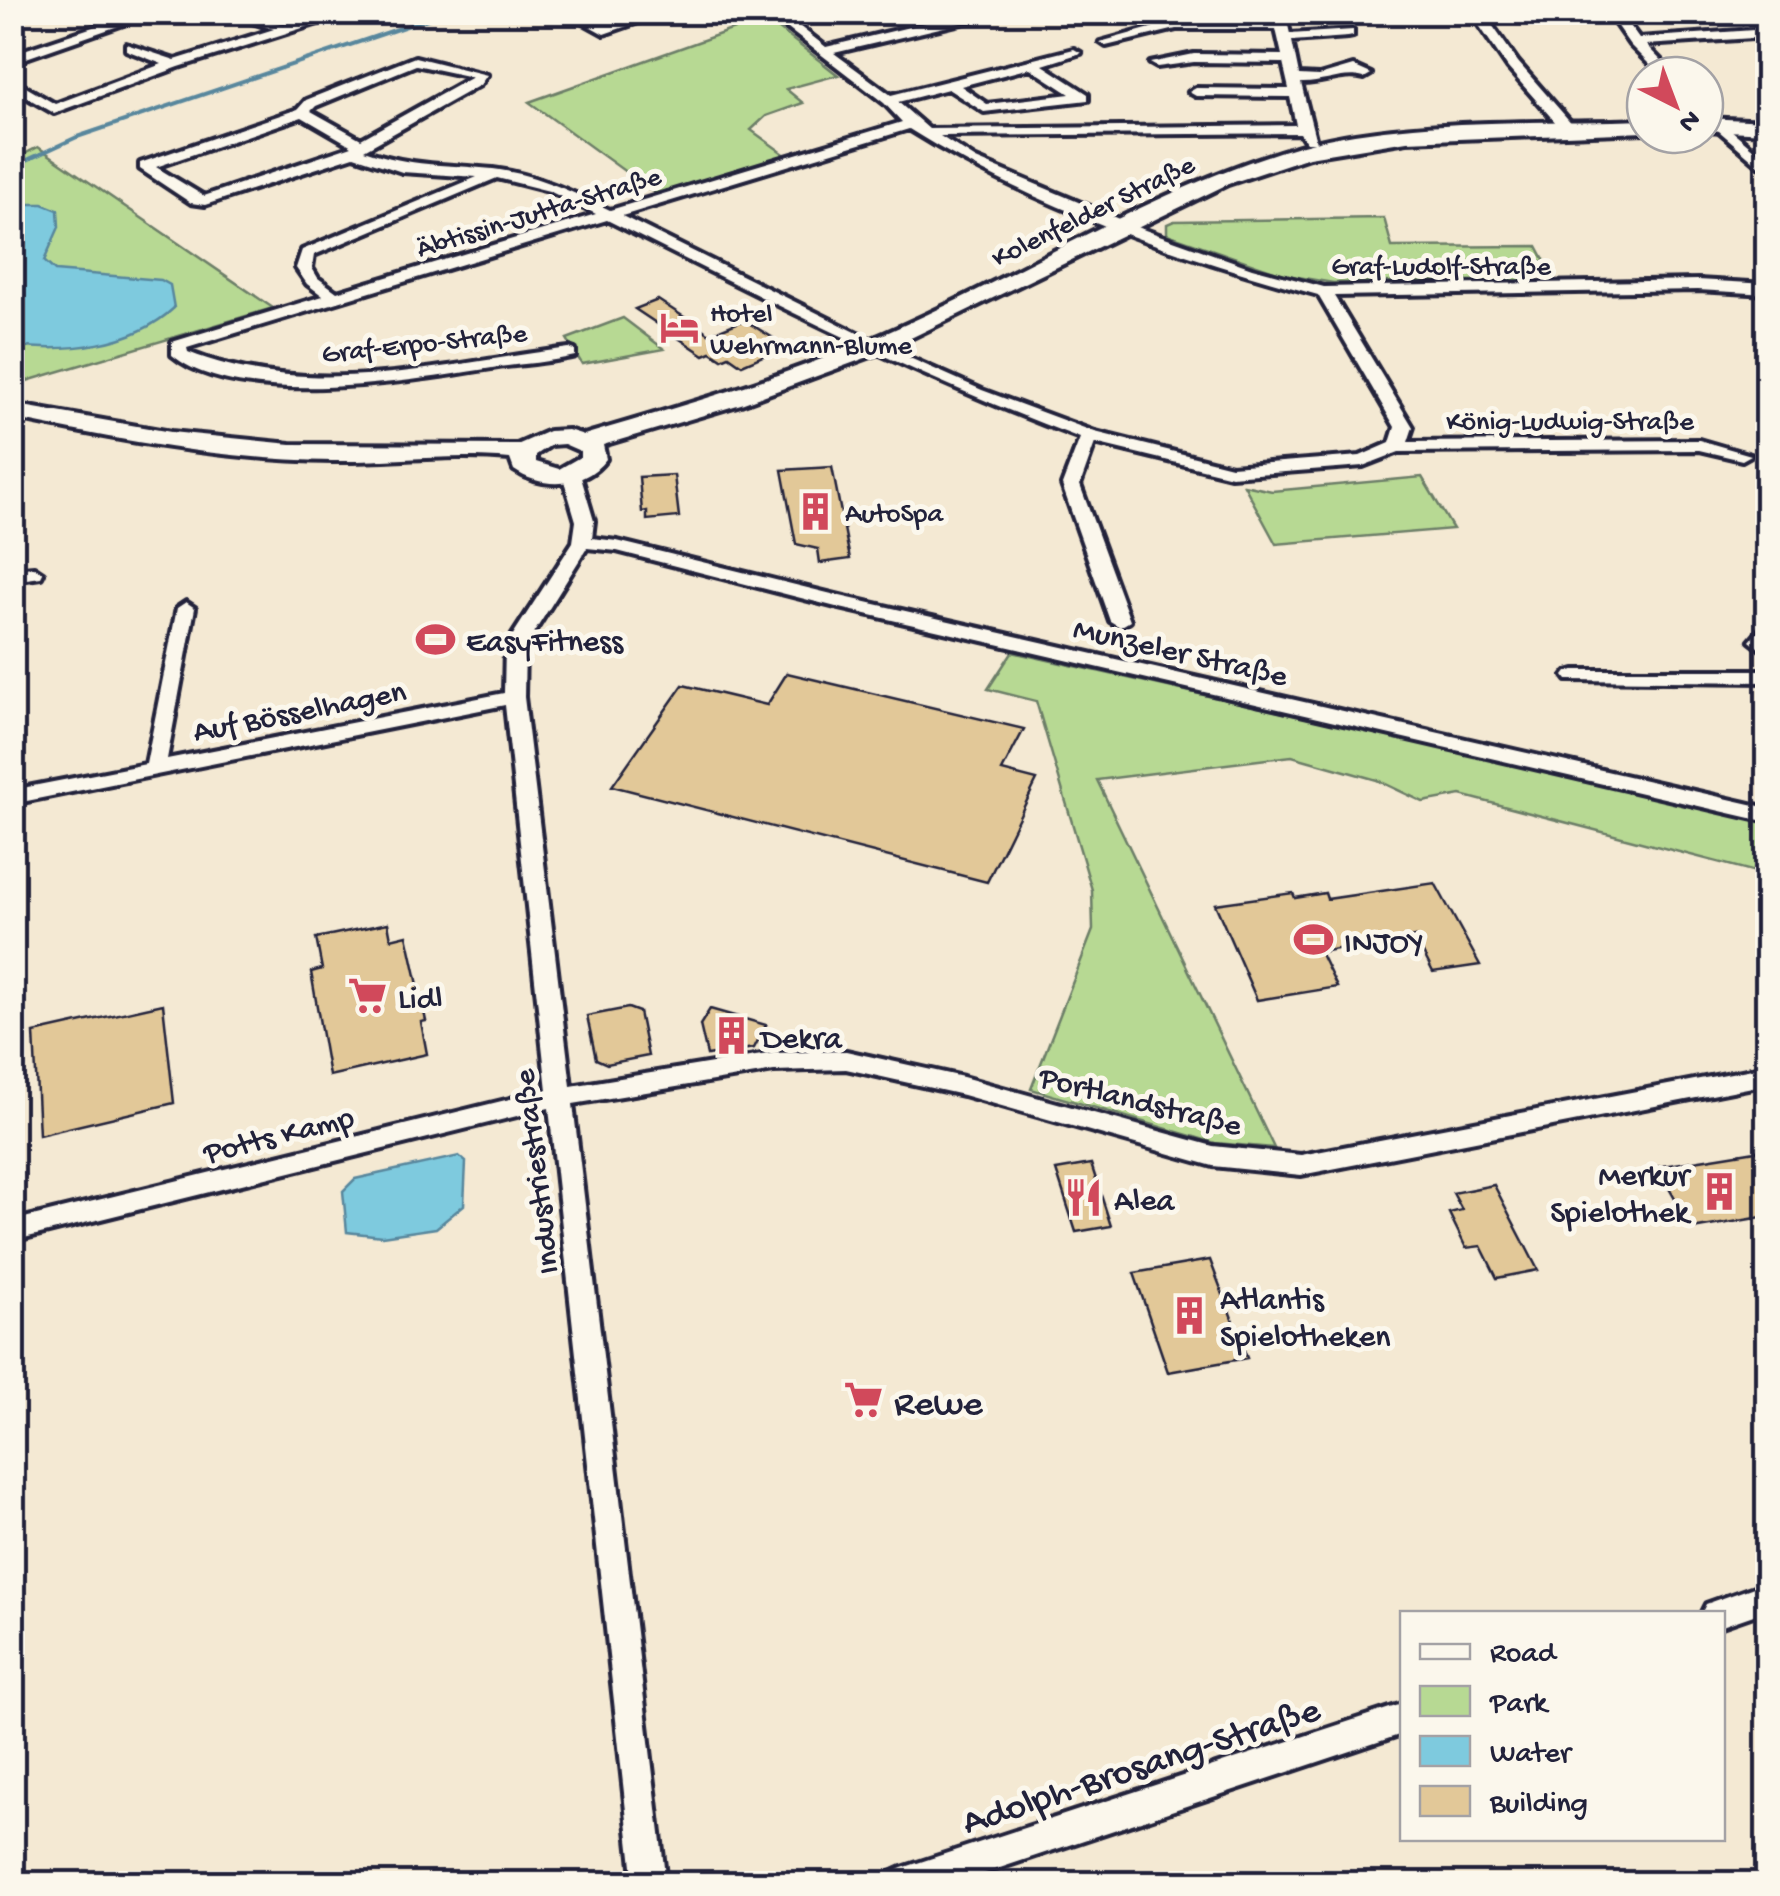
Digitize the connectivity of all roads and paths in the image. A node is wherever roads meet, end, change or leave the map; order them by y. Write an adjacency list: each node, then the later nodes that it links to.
1 (152, 12): 21 (street)
2 (227, 12): 12 (street)
3 (570, 12): 4 (street)
4 (661, 12)
5 (797, 12): 10 (street)
6 (979, 12): 18 (street)
7 (1476, 12): 39 (street)
8 (1614, 12): 16 (street)
9 (340, 14): 12 (street)
10 (775, 15): 18 (street, Graf-Ludolf-Straße)
11 (1281, 25): 13 (street); 15 (street); 22 (street)
12 (284, 30): 24 (street)
13 (1348, 33)
14 (1768, 33): 16 (street)
15 (1106, 42)
16 (1635, 42): 20 (street)
17 (131, 46): 24 (street)
18 (824, 51): 31 (street, Graf-Ludolf-Straße)
19 (1074, 53): 25 (street)
20 (1648, 55)
21 (12, 59)
22 (1288, 59): 23 (street); 29 (street)
23 (1158, 63)
24 (174, 64): 27 (street)
25 (1033, 64): 28 (street); 32 (street)
26 (1364, 74): 29 (street)
27 (12, 84)
28 (950, 85): 31 (street); 32 (street)
29 (1294, 86): 30 (street); 40 (street)
30 (1196, 92)
31 (888, 100): 36 (street, Graf-Ludolf-Straße)
32 (984, 108): 34 (street)
33 (303, 112): 44 (street, König-Ludwig-Straße); 44 (street); 44 (street)
34 (943, 118)
35 (1725, 122): 37 (main road)
36 (911, 124): 42 (street, Graf-Ludolf-Straße); 47 (street, Äbtissin-Jutta-Straße)
37 (1768, 126)
38 (1625, 127): 39 (main road, Kolenfelder Straße)
39 (1569, 128): 43 (main road, Kolenfelder Straße)
40 (1304, 129): 42 (street); 43 (street)
41 (1725, 133): 45 (street)
42 (926, 134): 48 (street, Graf-Ludolf-Straße)
43 (1322, 146): 48 (main road, Kolenfelder Straße)
44 (358, 148): 46 (street, König-Ludwig-Straße)
45 (1768, 169)
46 (498, 174): 47 (street, König-Ludwig-Straße); 51 (street)
47 (612, 214): 51 (street, Äbtissin-Jutta-Straße); 53 (street, König-Ludwig-Straße)
48 (1126, 226): 50 (street, Graf-Ludolf-Straße); 53 (main road, Kolenfelder Straße)
49 (1768, 289): 50 (street, Graf-Ludolf-Straße)
50 (1324, 292): 58 (street, König-Ludwig-Straße)
51 (334, 297): 52 (street, Äbtissin-Jutta-Straße)
52 (178, 345): 54 (street, Graf-Erpo-Straße)
53 (874, 347): 56 (street, König-Ludwig-Straße); 57 (main road, Kolenfelder Straße)
54 (568, 353)
55 (12, 412): 59 (main road)
56 (1089, 436): 58 (street, König-Ludwig-Straße); 66 (street)
57 (586, 442): 59 (main road, Kolenfelder Straße); 61 (main road)
58 (1396, 447): 60 (street, König-Ludwig-Straße)
59 (523, 452): 61 (main road)
60 (1742, 454)
61 (571, 474): 62 (street)
62 (582, 542): 71 (street, Industriestraße); 74 (street, Munzeler Straße)
63 (34, 573): 64 (street)
64 (12, 574)
65 (186, 608): 72 (street, Auf Bösselhagen)
66 (1120, 621)
67 (1768, 632): 68 (street)
68 (1768, 649)
69 (1574, 676): 70 (street)
70 (1768, 676)
71 (514, 697): 72 (street, Auf Bösselhagen); 76 (street, Industriestraße)
72 (155, 769): 73 (street, Auf Bösselhagen)
73 (12, 798)
74 (1768, 815)
75 (1768, 1075): 76 (street, Portlandstraße)
76 (558, 1096): 77 (street, Potts Kamp); 81 (street, Industriestraße)
77 (12, 1231)
78 (1768, 1596): 79 (street)
79 (1725, 1611)
80 (1400, 1720): 82 (street, Adolph-Brosang-Straße)
81 (650, 1884)
82 (902, 1884)

